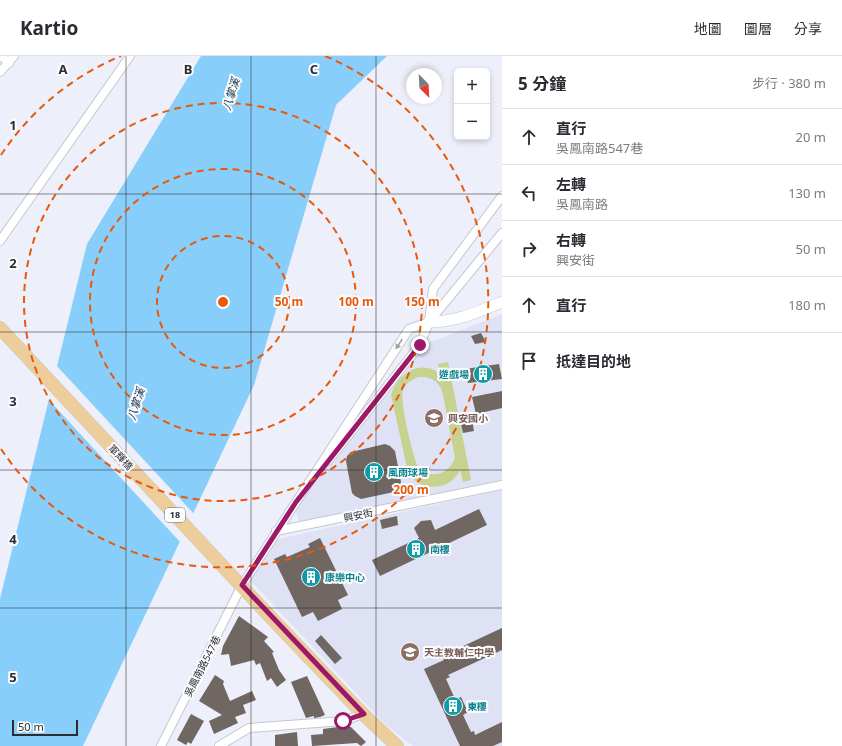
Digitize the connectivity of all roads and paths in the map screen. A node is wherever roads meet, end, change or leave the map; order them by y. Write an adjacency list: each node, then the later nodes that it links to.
1 (1, 56): 3 (street)
2 (130, 56): 7 (street)
3 (12, 60): 4 (street)
4 (0, 72)
5 (502, 196): 9 (street)
6 (502, 233): 9 (street)
7 (0, 241)
8 (502, 302): 9 (street)
9 (429, 322): 12 (street); 12 (street, one-way to 12)
10 (0, 328): 14 (main road, 軍輝橋 / 18)
11 (502, 485): 13 (street, 興安街)
12 (296, 502): 13 (street)
13 (276, 532): 14 (street)
14 (242, 585): 15 (main road, 18); 16 (street, 吳鳳南路547巷)
15 (364, 714): 17 (street); 18 (main road, 18)
16 (161, 746)
17 (219, 746)
18 (397, 746)

